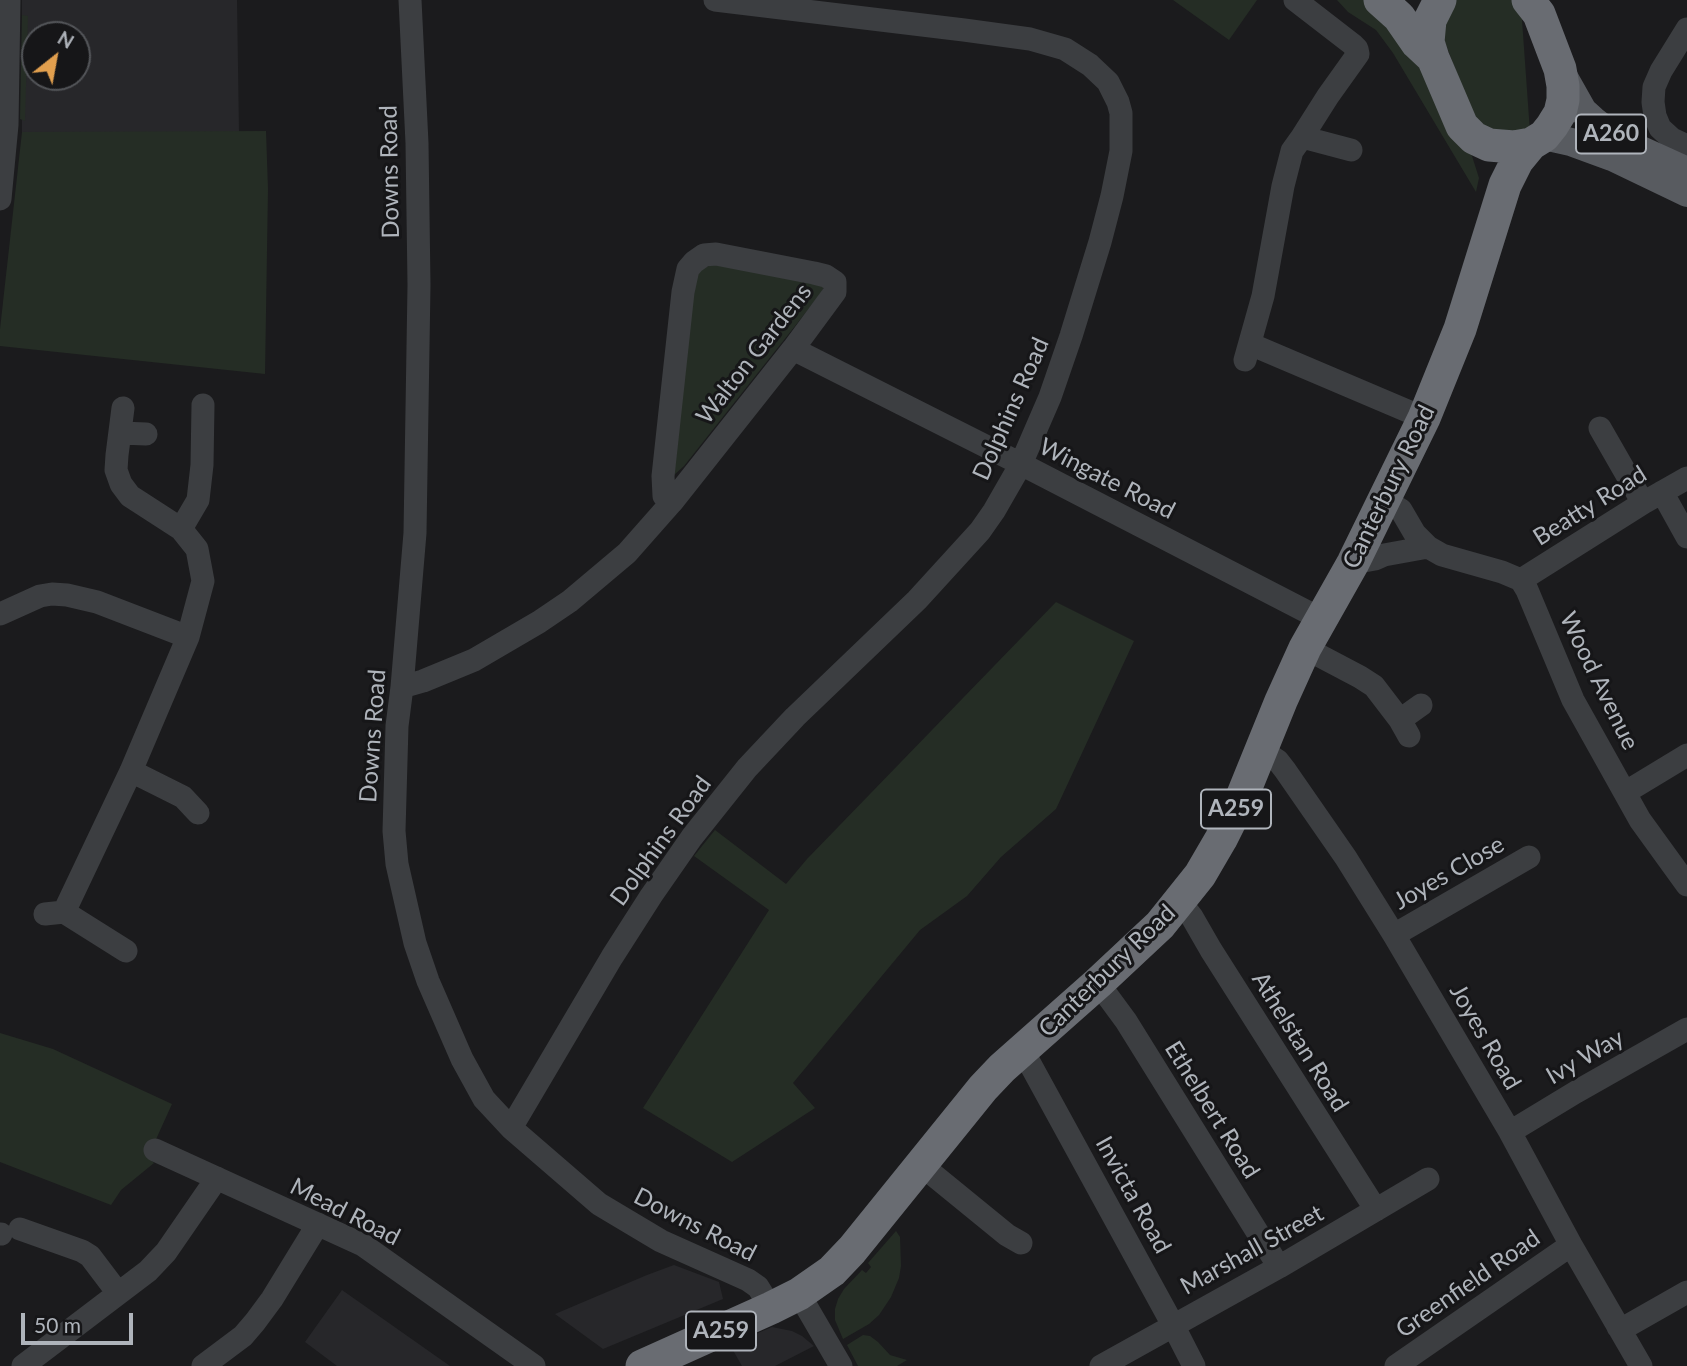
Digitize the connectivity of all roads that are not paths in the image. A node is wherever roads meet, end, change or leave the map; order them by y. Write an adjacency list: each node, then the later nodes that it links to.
1 (9, 0): 18 (street)
2 (410, 0): 41 (street, Downs Road)
3 (715, 0): 27 (street, Dolphins Road)
4 (1295, 0): 12 (street)
5 (1380, 0): 9 (highway)
6 (1440, 0): 9 (highway)
7 (1534, 3): 10 (highway, Canterbury Road)
8 (1687, 29): 14 (street)
9 (1433, 58): 11 (highway)
10 (1560, 69): 13 (highway, Canterbury Road); 16 (main road, A260)
11 (1474, 138): 13 (highway); 19 (highway)
12 (1300, 139): 15 (street); 23 (street)
13 (1538, 140): 17 (main road, A260); 19 (highway, Canterbury Road / A259)
14 (1687, 146)
15 (1350, 150)
16 (1687, 171)
17 (1687, 193)
18 (0, 199)
19 (1497, 208): 23 (highway, Canterbury Road / A259)
20 (793, 349): 27 (street, Wingate Road); 31 (street, Walton Gardens); 31 (street, Walton Gardens)
21 (203, 405): 32 (street)
22 (123, 408): 25 (street)
23 (1424, 418): 30 (highway, Canterbury Road / A259)
24 (1600, 428): 29 (street)
25 (121, 433): 26 (street); 32 (street)
26 (145, 434)
27 (1021, 464): 38 (street, Wingate Road); 56 (street, Dolphins Road)
28 (1687, 478): 29 (street, Beatty Road)
29 (1652, 498): 33 (street); 36 (street, Beatty Road)
30 (1385, 500): 34 (street); 35 (highway, Canterbury Road / A259)
31 (672, 502): 41 (street, Walton Gardens)
32 (181, 528): 39 (street)
33 (1687, 537)
34 (1428, 547): 35 (street); 36 (street)
35 (1353, 563): 38 (highway, Canterbury Road / A259)
36 (1521, 580): 46 (street, Wood Avenue)
37 (0, 614): 39 (street)
38 (1321, 620): 40 (highway, Canterbury Road / A259)
39 (188, 636): 45 (street)
40 (1305, 648): 42 (street); 43 (highway, Canterbury Road / A259)
41 (402, 687): 56 (street, Downs Road)
42 (1421, 705)
43 (1261, 750): 50 (highway, Canterbury Road / A259); 51 (street, Joyes Road)
44 (1687, 755): 46 (street)
45 (131, 771): 47 (street); 52 (street)
46 (1626, 792): 49 (street, Wood Avenue)
47 (198, 813)
48 (1529, 857): 51 (street, Joyes Close)
49 (1687, 884)
50 (1180, 901): 53 (highway, Canterbury Road / A259); 62 (street, Athelstan Road)
51 (1394, 934): 57 (street, Joyes Road)
52 (126, 951)
53 (1098, 983): 55 (highway, Canterbury Road / A259); 67 (street, Ethelbert Road)
54 (1687, 1029): 57 (street, Ivy Way)
55 (1023, 1051): 59 (highway, Canterbury Road / A259); 71 (street, Invicta Road)
56 (511, 1128): 70 (street, Downs Road)
57 (1510, 1132): 66 (street, Joyes Road)
58 (155, 1150): 60 (street, Mead Road)
59 (920, 1164): 65 (street); 70 (highway, Canterbury Road / A259)
60 (217, 1178): 63 (street, Mead Road); 69 (street)
61 (1428, 1179): 62 (street, Marshall Street)
62 (1376, 1210): 67 (street, Marshall Street)
63 (318, 1224): 75 (street); 76 (street, Mead Road)
64 (7, 1232): 69 (street)
65 (1021, 1243)
66 (1571, 1245): 72 (street, Joyes Road); 80 (street, Greenfield Road)
67 (1279, 1267): 71 (street, Marshall Street)
68 (1687, 1292): 72 (street)
69 (118, 1293): 74 (street)
70 (785, 1301): 73 (highway, A259); 77 (street)
71 (1173, 1325): 78 (street, Marshall Street); 79 (street, Invicta Road)
72 (1618, 1327): 81 (street, Joyes Road)
73 (662, 1362)
74 (23, 1366)
75 (203, 1366)
76 (534, 1366)
77 (841, 1366)
78 (1101, 1366)
79 (1194, 1366)
80 (1396, 1366)
81 (1642, 1366)

